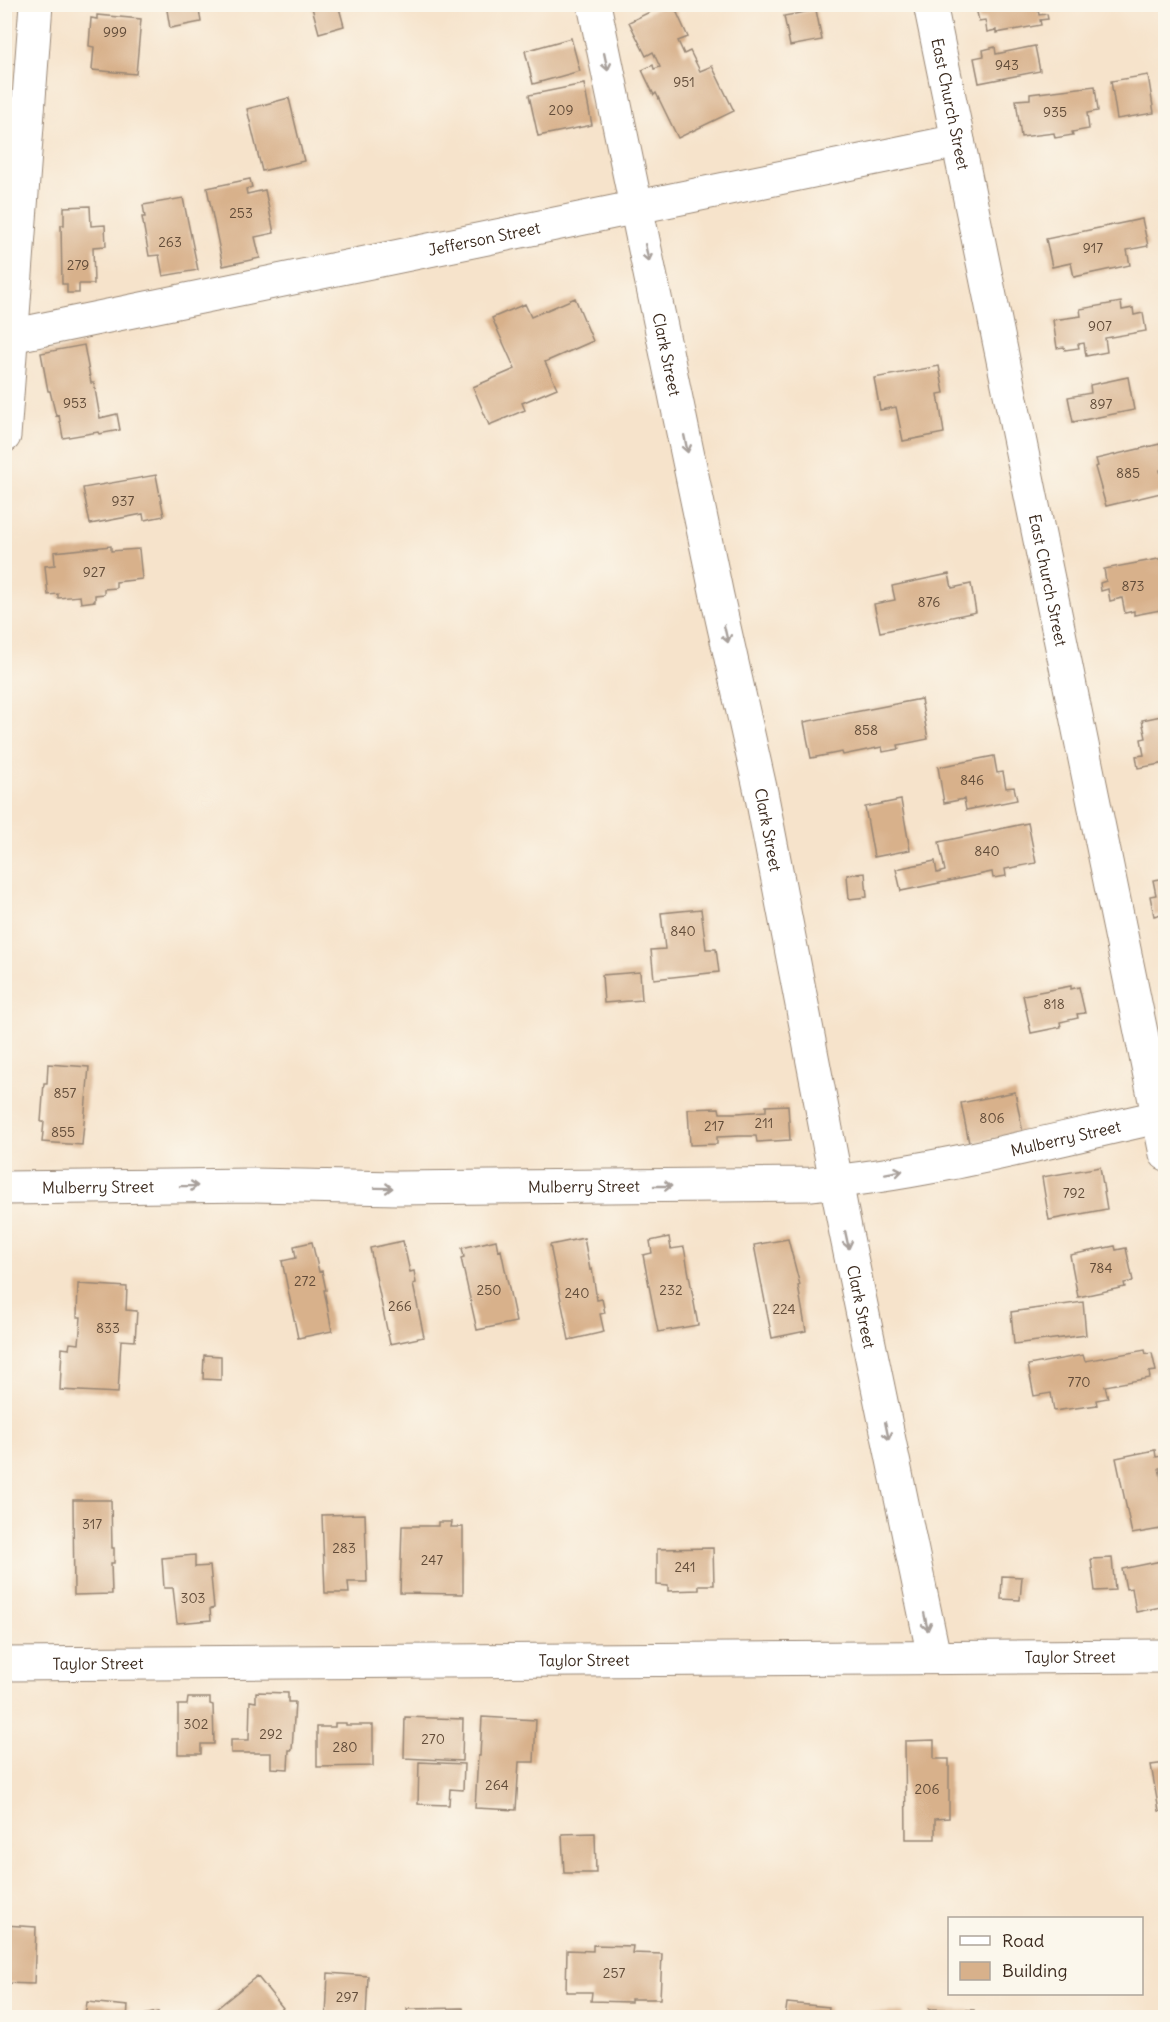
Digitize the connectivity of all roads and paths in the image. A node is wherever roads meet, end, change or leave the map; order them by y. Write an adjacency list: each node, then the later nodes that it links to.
1 (36, 4): 6 (street)
2 (594, 4): 5 (street, Clark Street, one-way to 5)
3 (930, 4): 4 (street, East Church Street)
4 (958, 141): 5 (street, Jefferson Street); 8 (street, East Church Street)
5 (638, 208): 6 (street, Jefferson Street); 10 (street, Clark Street, one-way to 10)
6 (11, 336): 7 (street)
7 (4, 436)
8 (1158, 1117): 9 (street, East Church Street); 10 (street, Mulberry Street, one-way to 8)
9 (1166, 1154)
10 (837, 1182): 11 (street, Mulberry Street, one-way to 10); 13 (street, Clark Street, one-way to 13)
11 (4, 1188)
12 (1166, 1656): 13 (street, Taylor Street)
13 (934, 1657): 14 (street, Taylor Street)
14 (4, 1664)

